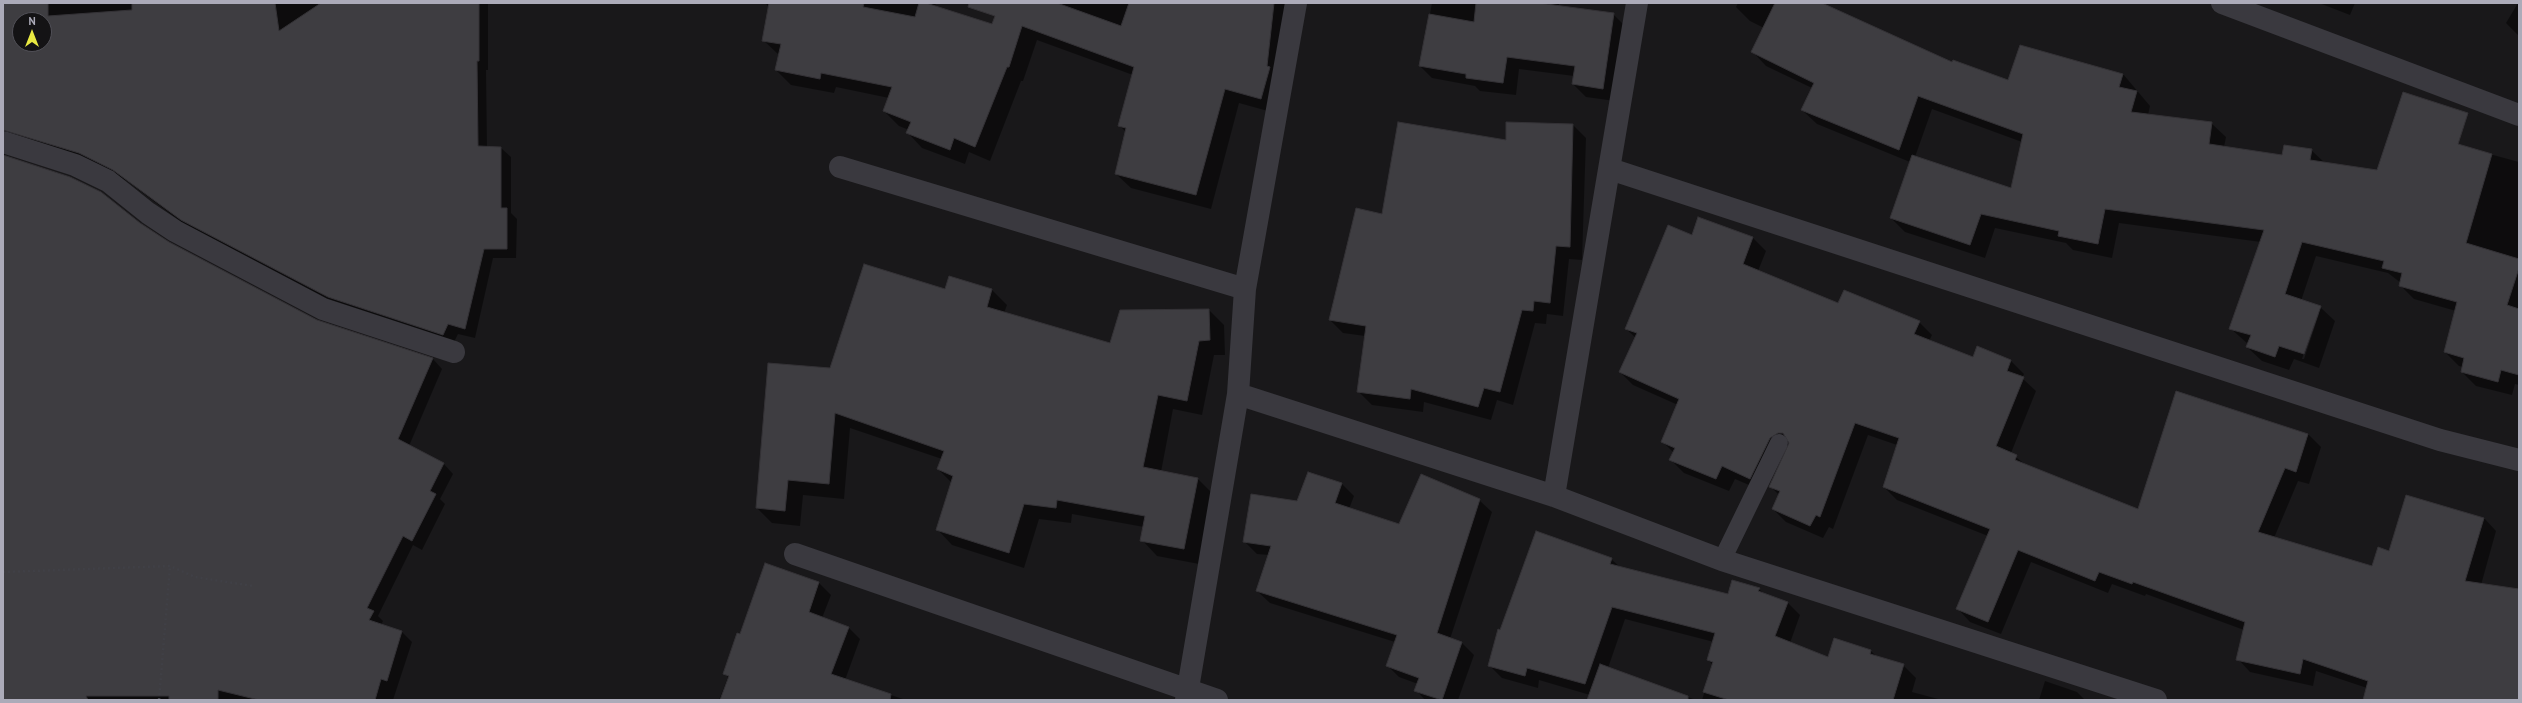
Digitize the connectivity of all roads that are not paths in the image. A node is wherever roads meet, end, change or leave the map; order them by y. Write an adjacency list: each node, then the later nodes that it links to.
1 (1296, 3): 8 (street)
2 (1637, 3): 7 (street)
3 (2222, 3): 4 (street)
4 (2519, 115)
5 (3, 142): 9 (street)
6 (840, 167): 8 (street)
7 (1610, 169): 12 (street); 13 (street)
8 (1245, 288): 10 (street)
9 (454, 352)
10 (1238, 394): 13 (street); 16 (street)
11 (1779, 443): 15 (lane)
12 (2519, 460)
13 (1554, 496): 15 (street)
14 (795, 554): 16 (street)
15 (1722, 560): 18 (street)
16 (1187, 695): 17 (street)
17 (1218, 700)
18 (2156, 700)

